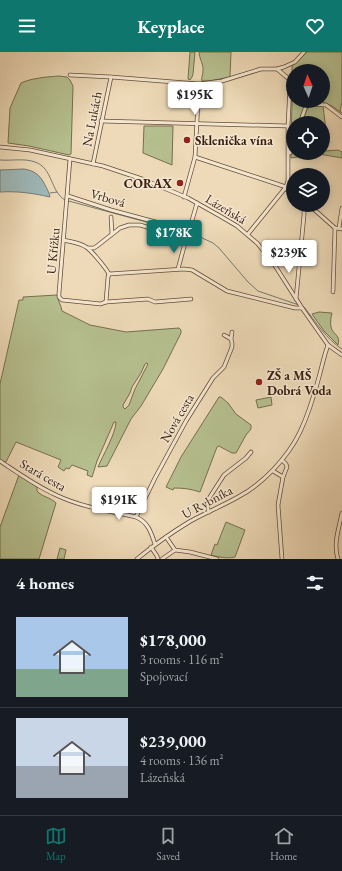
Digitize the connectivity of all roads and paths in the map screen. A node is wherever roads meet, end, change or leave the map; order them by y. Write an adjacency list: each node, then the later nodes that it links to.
1 (304, 52): 2 (street)
2 (277, 69): 5 (street); 6 (street)
3 (70, 75): 4 (street)
4 (111, 77): 5 (street); 9 (street, Na Lukách)
5 (199, 84): 10 (street)
6 (288, 116)
7 (303, 116): 8 (street)
8 (342, 116)
9 (101, 121): 10 (street); 15 (street, Na Lukách)
10 (196, 124): 11 (street); 13 (street)
11 (286, 126)
12 (0, 147): 14 (street, Lázeňská)
13 (195, 157): 16 (street); 18 (street)
14 (70, 159): 15 (street, Lázeňská); 17 (street, U Křížku)
15 (93, 164): 18 (street, Lázeňská)
16 (286, 187): 26 (street)
17 (68, 197): 19 (street, Vrbová); 27 (street, U Křížku)
18 (184, 197): 19 (street, Lázeňská)
19 (197, 203): 26 (street, Lázeňská)
20 (342, 208): 24 (street)
21 (304, 212): 33 (street)
22 (318, 212): 24 (street)
23 (111, 217): 25 (street)
24 (339, 228): 31 (street)
25 (112, 234): 28 (street); 29 (street)
26 (248, 234): 33 (street, Lázeňská)
27 (64, 240): 28 (street); 34 (street, U Křížku)
28 (88, 248): 30 (street)
29 (178, 269): 30 (street); 35 (street)
30 (109, 274): 34 (street)
31 (333, 292)
32 (191, 299): 34 (street, U Křížku)
33 (296, 299): 35 (street, Lázeňská)
34 (106, 302)
35 (302, 308): 39 (street, Lázeňská)
36 (232, 332): 38 (street, Nová cesta)
37 (224, 335): 38 (street)
38 (231, 339): 48 (street, Nová cesta)
39 (328, 345): 40 (street, Lázeňská); 42 (street, U Rybníka)
40 (342, 355)
41 (251, 452): 46 (street)
42 (282, 460): 44 (street, U Rybníka); 45 (street)
43 (0, 462): 48 (street, Stará cesta)
44 (272, 471): 45 (street); 46 (street, U Rybníka)
45 (282, 477): 57 (street)
46 (209, 512): 49 (street, U Rybníka)
47 (342, 513): 58 (street)
48 (136, 517): 50 (street)
49 (166, 537): 50 (street, U Rybníka); 52 (street)
50 (155, 544): 51 (street, U Rybníka)
51 (151, 547): 53 (street, U Rybníka); 54 (street)
52 (175, 550): 55 (street); 56 (street)
53 (137, 559)
54 (158, 559)
55 (162, 559)
56 (217, 559)
57 (282, 559)
58 (338, 559)

